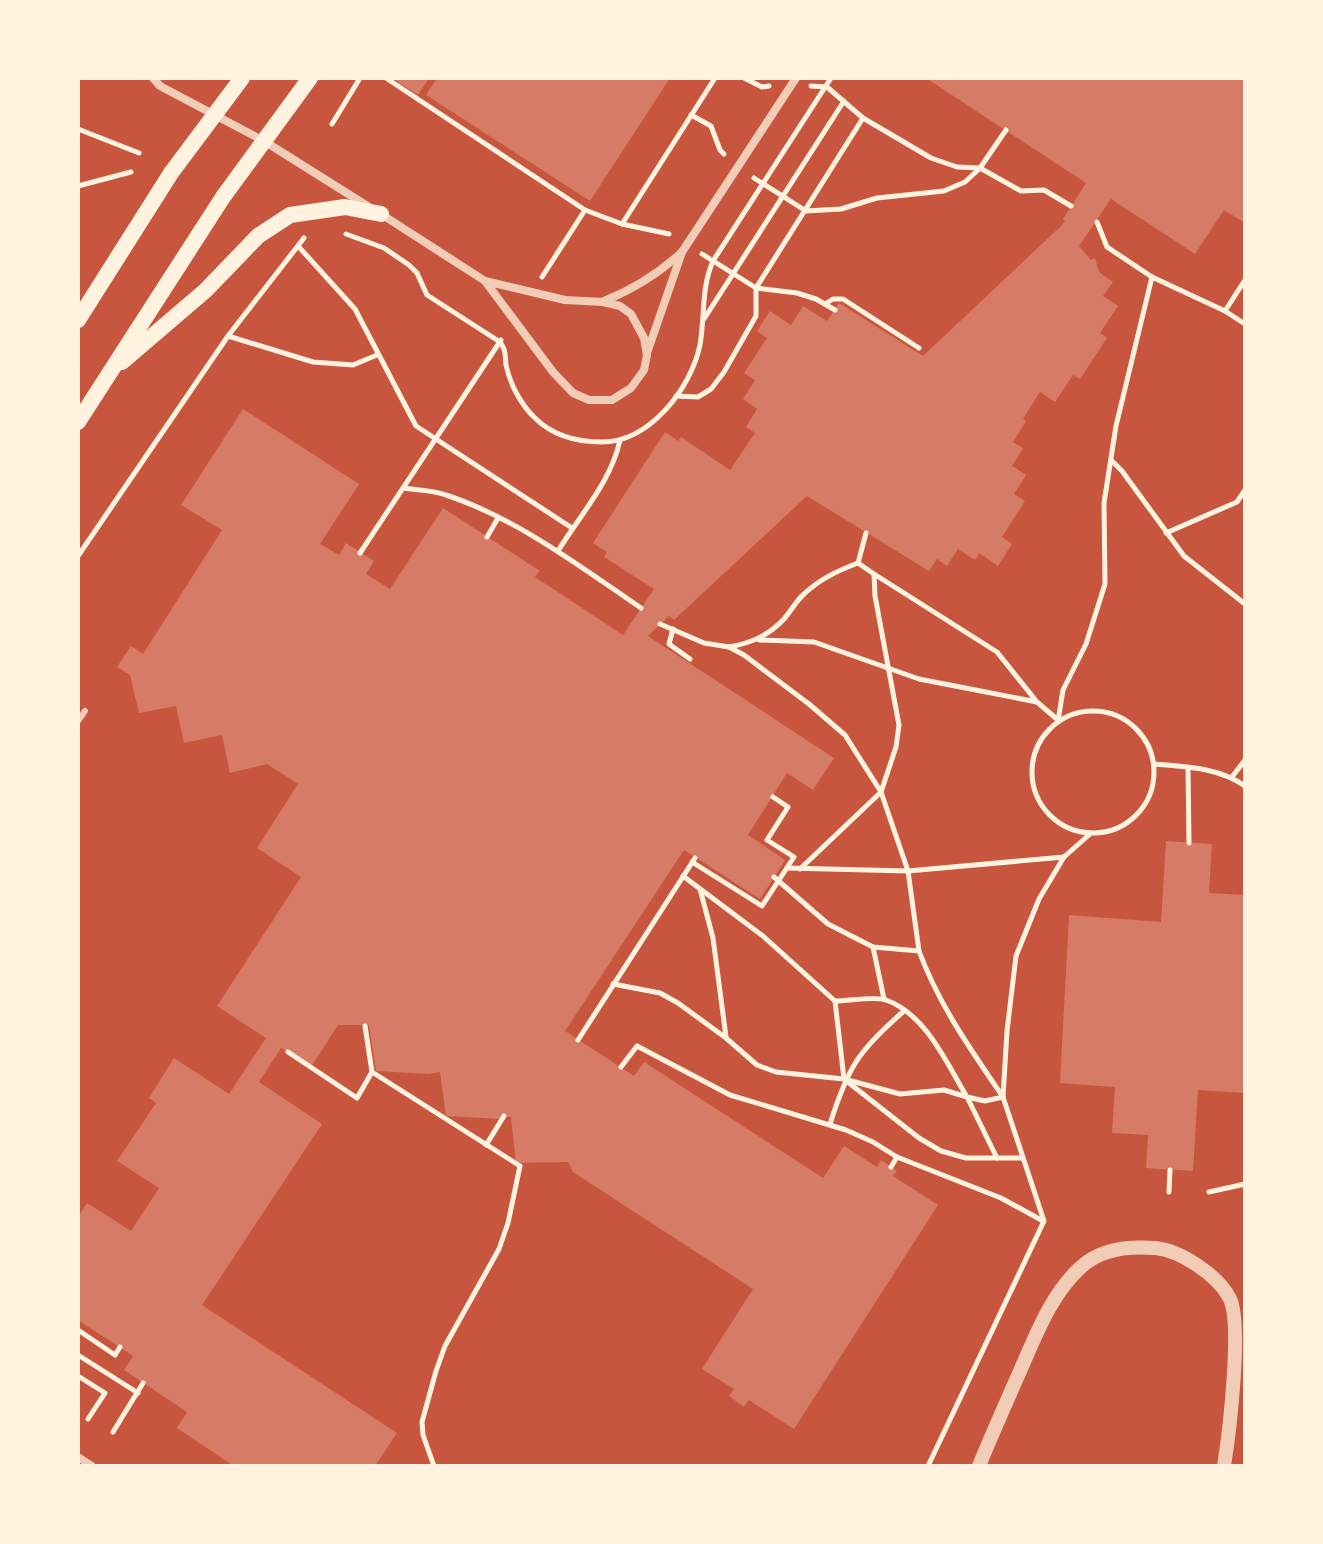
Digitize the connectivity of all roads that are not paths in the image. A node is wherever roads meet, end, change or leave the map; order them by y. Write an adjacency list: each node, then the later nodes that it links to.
1 (153, 78): 5 (street)
2 (242, 78): 5 (main road)
3 (310, 78): 6 (main road)
4 (796, 78): 8 (street)
5 (214, 116): 6 (street); 11 (main road)
6 (264, 141): 7 (street); 13 (main road)
7 (381, 214): 9 (street); 13 (main road)
8 (685, 248): 10 (street); 12 (street)
9 (485, 281): 10 (street); 12 (street)
10 (603, 302): 12 (street)
11 (78, 320)
12 (647, 355)
13 (109, 373): 14 (main road)
14 (78, 422)
15 (85, 711): 16 (lane)
16 (78, 721)
17 (78, 1457): 18 (street)
18 (92, 1466)
19 (979, 1466): 20 (street)
20 (1224, 1466)

